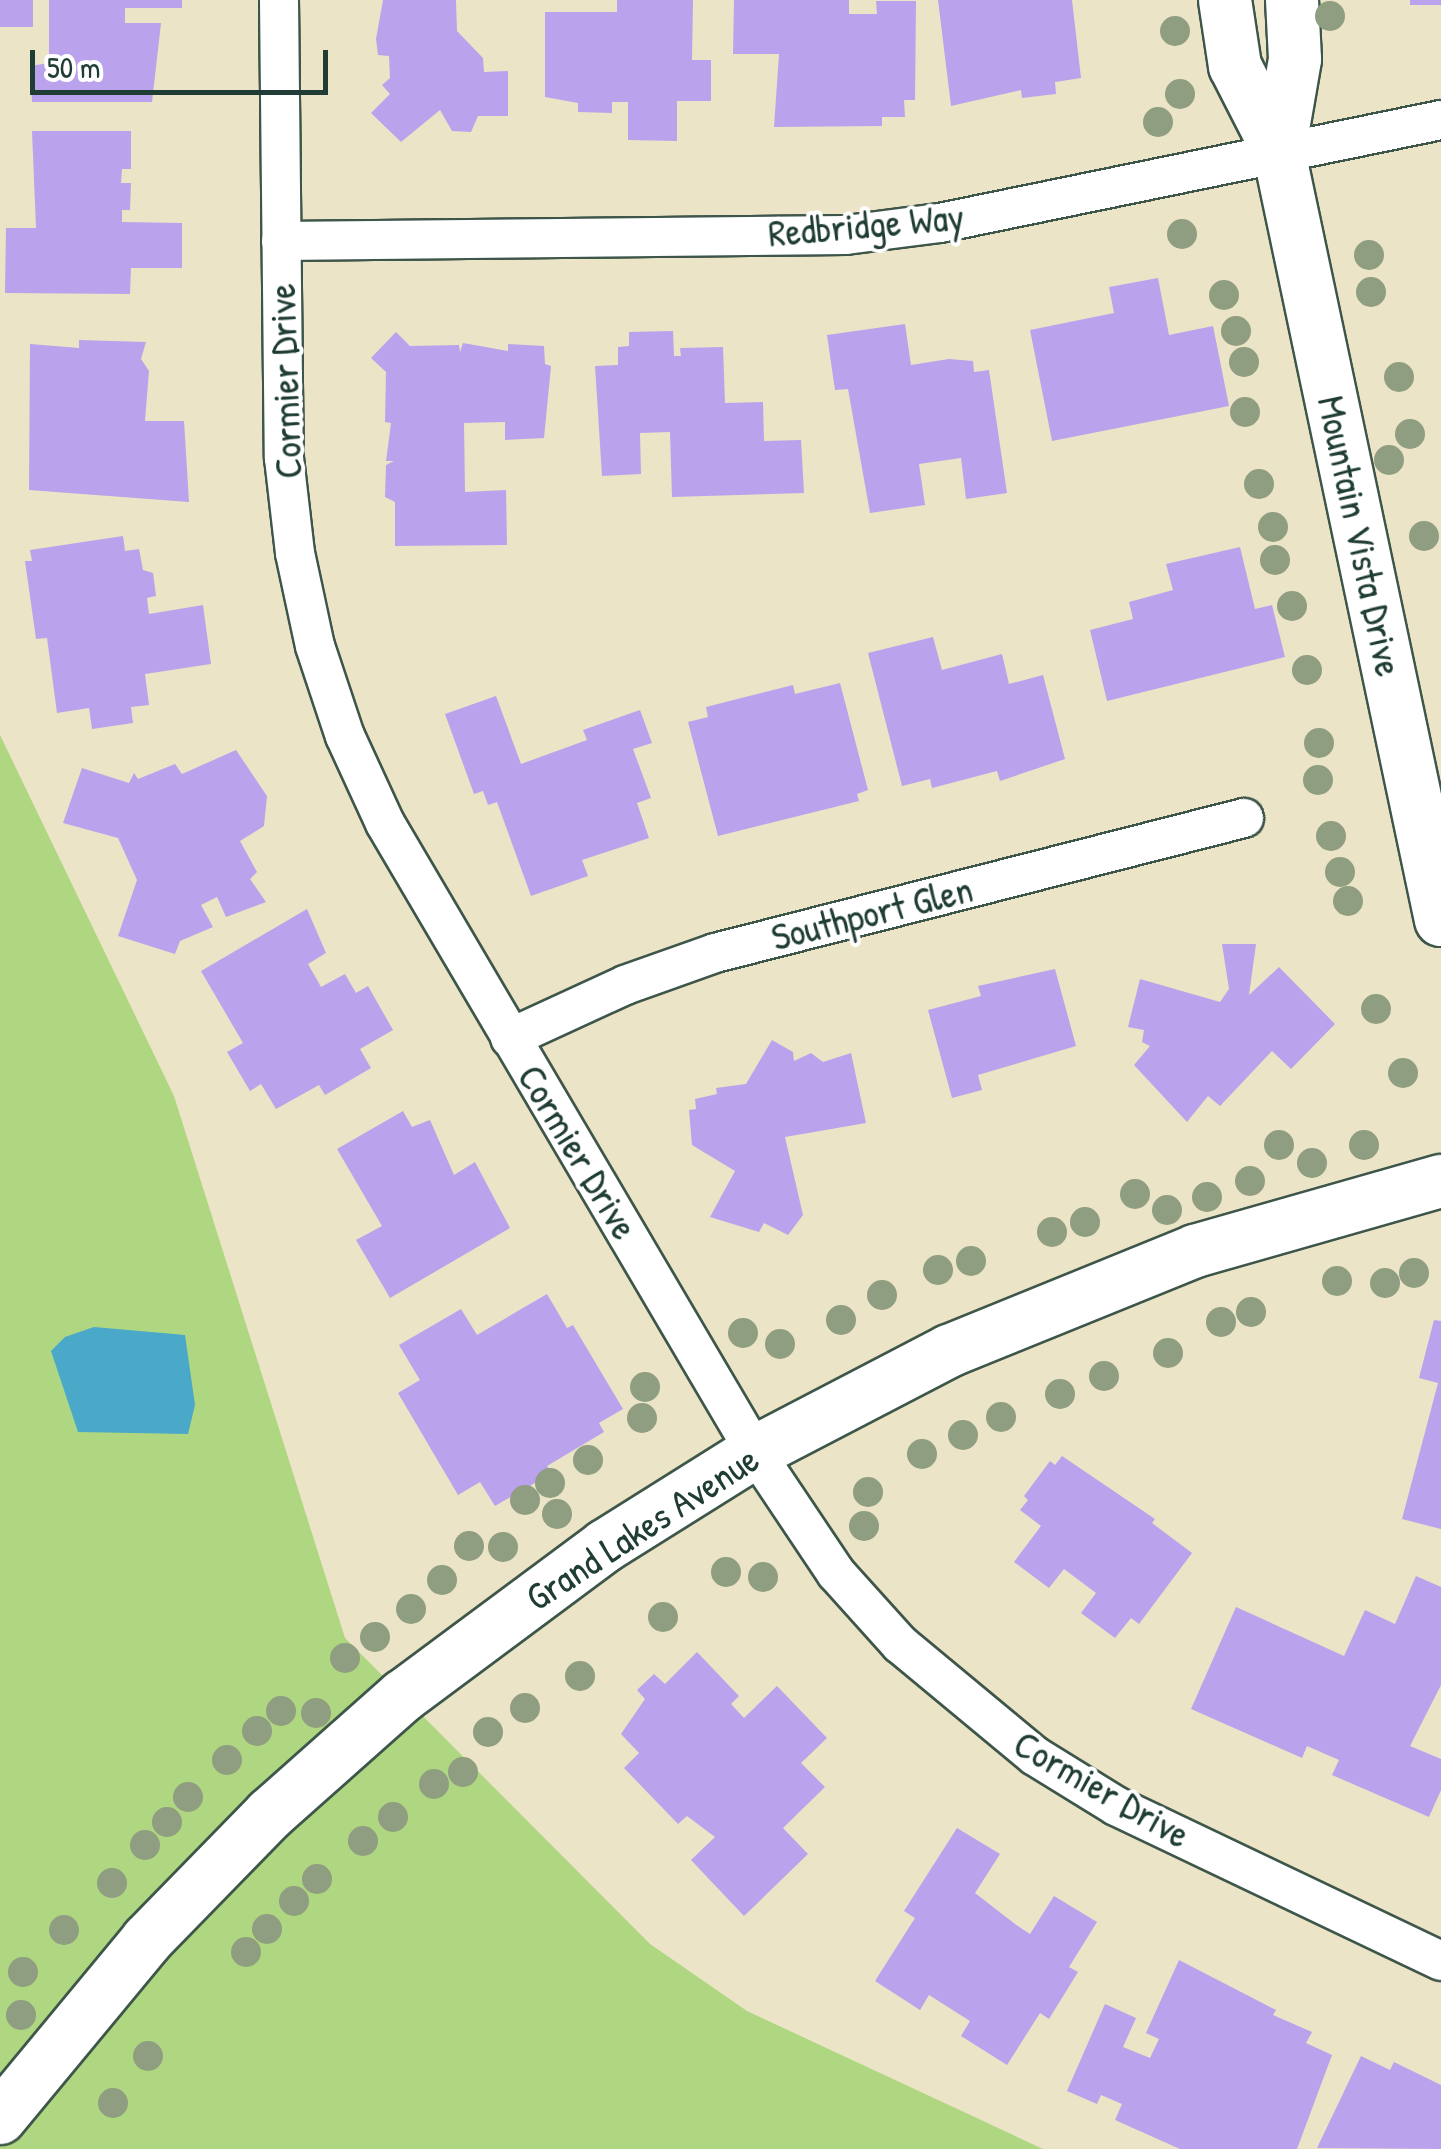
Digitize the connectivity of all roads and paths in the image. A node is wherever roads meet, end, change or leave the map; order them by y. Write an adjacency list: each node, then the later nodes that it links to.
1 (280, 0): 6 (street, Cormier Drive)
2 (1225, 0): 5 (street, Mountain Vista Drive)
3 (1292, 0): 5 (street, Mountain Vista Drive)
4 (1441, 120): 5 (street, Redbridge Way)
5 (1279, 152): 6 (street, Redbridge Way); 8 (street, Mountain Vista Drive)
6 (281, 241): 9 (street, Cormier Drive)
7 (1244, 818): 9 (street, Southport Glen)
8 (1441, 920)
9 (510, 1038): 11 (street, Cormier Drive)
10 (1441, 1182): 11 (street, Grand Lakes Avenue)
11 (755, 1452): 12 (street, Cormier Drive); 13 (street, Grand Lakes Avenue)
12 (1437, 1950)
13 (0, 2118)

